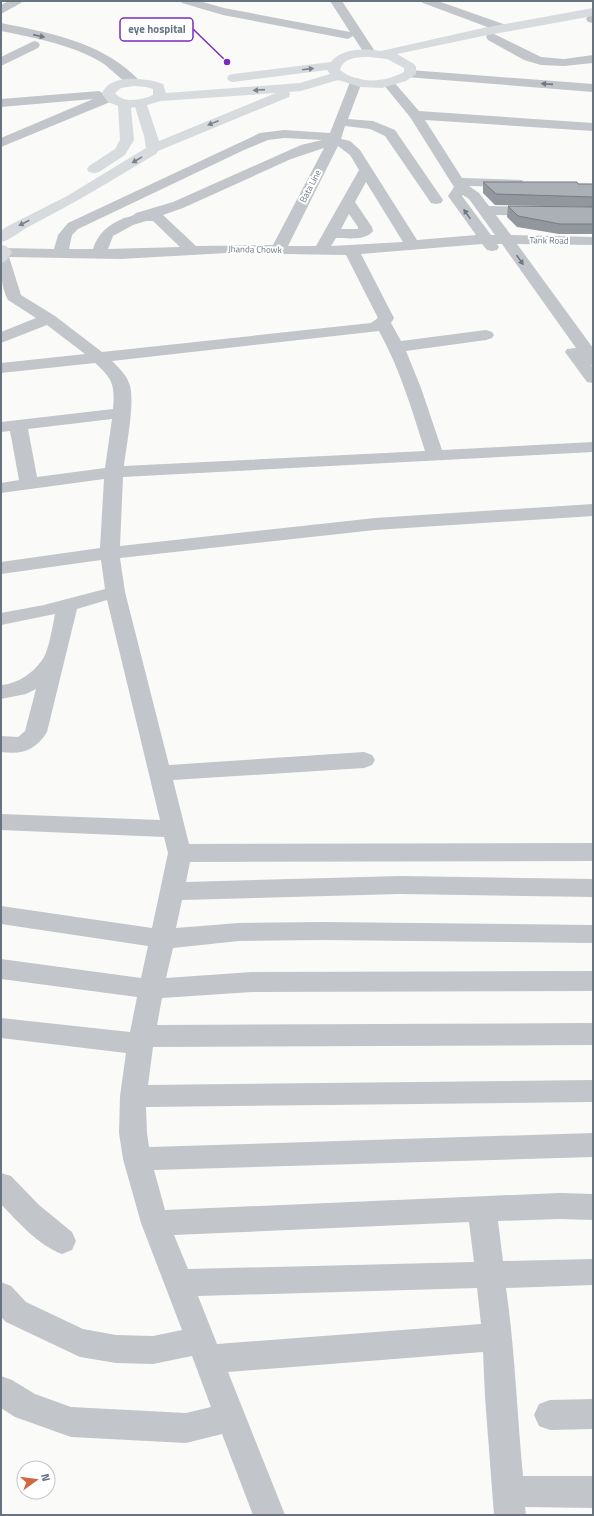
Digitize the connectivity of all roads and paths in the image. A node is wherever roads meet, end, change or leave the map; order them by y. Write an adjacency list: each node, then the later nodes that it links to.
1 (17, 1): 7 (street)
2 (186, 1): 8 (street)
3 (215, 1): 8 (street)
4 (335, 1): 13 (street); 18 (street)
5 (427, 1): 12 (street)
6 (258, 7): 10 (street)
7 (1, 10)
8 (223, 11): 10 (street)
9 (593, 17): 12 (main road); 15 (main road)
10 (269, 20): 13 (street)
11 (1, 27): 26 (street, one-way to 26)
12 (502, 28): 18 (main road)
13 (348, 35): 17 (street)
14 (1, 37): 16 (street)
15 (492, 37): 19 (street); 20 (main road)
16 (34, 45): 21 (street); 29 (street)
17 (357, 54): 18 (main road); 22 (main road)
18 (376, 54): 20 (main road)
19 (593, 59)
20 (400, 60): 23 (main road)
21 (1, 62)
22 (336, 71): 24 (main road, one-way to 22); 27 (main road); 30 (main road)
23 (410, 74): 28 (main road); 31 (street, one-way to 23)
24 (219, 80)
25 (204, 81): 32 (main road)
26 (134, 82): 29 (main road); 32 (main road)
27 (356, 82): 28 (main road); 38 (street, Bata Line)
28 (389, 84): 37 (street)
29 (117, 85): 33 (main road)
30 (301, 87): 32 (main road, one-way to 32); 42 (main road, one-way to 42)
31 (591, 87)
32 (159, 92): 36 (main road)
33 (109, 96): 34 (street); 35 (main road); 41 (street)
34 (1, 103)
35 (124, 103): 36 (main road); 44 (main road)
36 (140, 103): 42 (main road)
37 (415, 115): 39 (street); 45 (street)
38 (340, 122): 40 (street, Bata Line); 47 (street)
39 (593, 127)
40 (335, 139): 43 (street); 52 (street); 60 (street, Bata Line); 64 (street)
41 (1, 143)
42 (153, 148): 62 (main road, one-way to 62)
43 (366, 170): 48 (street); 58 (street)
44 (81, 176)
45 (460, 184): 46 (street); 50 (street); 55 (street, one-way to 45)
46 (530, 184)
47 (436, 200)
48 (348, 202): 54 (street); 54 (street)
49 (28, 206): 53 (main road)
50 (485, 210): 51 (street); 56 (street)
51 (593, 212)
52 (141, 216): 59 (street); 65 (street)
53 (1, 222)
54 (332, 233): 63 (street)
55 (485, 239): 56 (street, Jhanda Chowk); 58 (street, Jhanda Chowk); 66 (street)
56 (505, 239): 57 (street, Tank Road); 75 (street, one-way to 75)
57 (593, 241)
58 (413, 245): 61 (street, Jhanda Chowk)
59 (192, 250): 60 (street, Jhanda Chowk); 65 (street, Jhanda Chowk)
60 (278, 250): 63 (street, Jhanda Chowk)
61 (351, 250): 63 (street, Jhanda Chowk); 70 (street)
62 (2, 251): 64 (street, Jhanda Chowk); 68 (street)
63 (320, 251)
64 (61, 254): 65 (street, Jhanda Chowk)
65 (99, 254)
66 (499, 256)
67 (513, 274): 77 (street)
68 (8, 293): 69 (street)
69 (49, 319): 72 (street); 74 (street)
70 (383, 324): 73 (street); 74 (street)
71 (486, 335): 73 (street)
72 (1, 338)
73 (396, 347): 81 (street)
74 (99, 358): 76 (street); 78 (street)
75 (593, 360)
76 (1, 368)
77 (593, 378)
78 (120, 413): 79 (street); 82 (street)
79 (9, 426): 83 (street)
80 (593, 447): 81 (street)
81 (435, 455): 82 (street)
82 (114, 472): 83 (street); 86 (street)
83 (29, 484): 84 (street)
84 (1, 488)
85 (593, 510): 86 (street)
86 (110, 553): 87 (street); 88 (street)
87 (1, 568)
88 (115, 592): 89 (street); 95 (street)
89 (68, 604): 90 (street); 91 (street)
90 (1, 619)
91 (55, 658): 92 (street); 93 (street)
92 (1, 692)
93 (1, 744)
94 (364, 760): 95 (street)
95 (160, 773): 97 (street)
96 (1, 822): 97 (street)
97 (174, 829): 99 (street)
98 (593, 852): 99 (street)
99 (180, 853): 101 (street)
100 (593, 888): 101 (street)
101 (172, 891): 104 (street)
102 (1, 915): 104 (street)
103 (593, 934): 104 (street)
104 (162, 939): 107 (street)
105 (1, 969): 107 (street)
106 (593, 981): 107 (street)
107 (152, 989): 110 (street)
108 (1, 1028): 110 (street)
109 (593, 1034): 110 (street)
110 (141, 1040): 112 (street)
111 (593, 1091): 112 (street)
112 (133, 1096): 114 (street)
113 (593, 1145): 114 (street)
114 (137, 1159): 118 (street)
115 (1, 1185): 119 (street)
116 (593, 1207): 117 (street)
117 (482, 1209): 118 (street); 121 (street)
118 (155, 1223): 122 (street)
119 (62, 1241)
120 (593, 1272): 121 (street)
121 (489, 1275): 122 (street); 124 (street)
122 (179, 1283): 125 (street)
123 (1, 1296): 125 (street)
124 (498, 1338): 125 (street); 131 (street)
125 (205, 1350): 129 (street)
126 (1, 1390): 129 (street)
127 (593, 1414): 128 (street)
128 (550, 1415)
129 (231, 1417): 132 (street)
130 (593, 1492): 131 (street)
131 (517, 1503)
132 (269, 1515)

